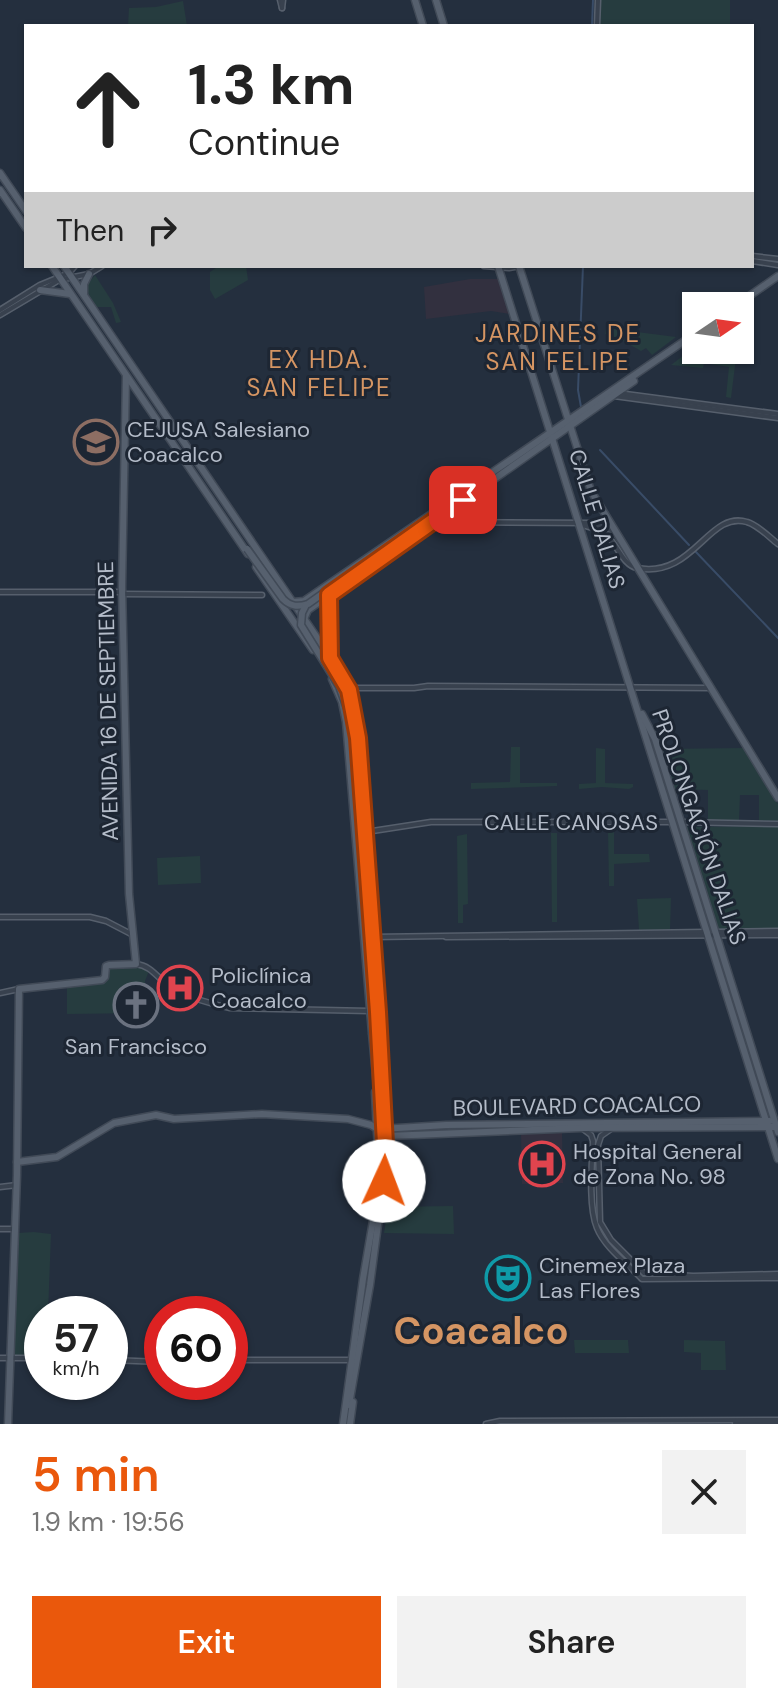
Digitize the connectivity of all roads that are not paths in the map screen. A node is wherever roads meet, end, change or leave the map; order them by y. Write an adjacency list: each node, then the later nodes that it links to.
1 (415, 0): 4 (main road)
2 (436, 0): 5 (main road)
3 (598, 0): 6 (street)
4 (422, 24)
5 (443, 24)
6 (597, 24)
7 (0, 173): 9 (main road)
8 (0, 190): 10 (main road)
9 (24, 208)
10 (24, 225)
11 (754, 259): 12 (street)
12 (778, 262)
13 (53, 268): 21 (main road)
14 (66, 268): 19 (main road)
15 (74, 268): 19 (street)
16 (99, 268): 20 (street)
17 (498, 268): 33 (main road, CALLE DALIAS)
18 (521, 268): 32 (main road)
19 (71, 274): 20 (street); 21 (street); 26 (main road)
20 (89, 274): 26 (main road)
21 (60, 278): 23 (street); 24 (main road); 27 (street)
22 (778, 278): 25 (main road)
23 (40, 290): 24 (main road); 27 (street)
24 (70, 294): 29 (main road)
25 (754, 295)
26 (87, 301): 50 (main road)
27 (0, 313)
28 (682, 346): 30 (main road)
29 (126, 376): 34 (main road); 47 (main road, AVENIDA 16 DE SEPTIEMBRE)
30 (614, 394): 31 (street); 32 (main road)
31 (775, 416)
32 (569, 422): 33 (main road); 41 (main road)
33 (552, 434): 35 (main road); 40 (main road, CALLE DALIAS)
34 (179, 452): 37 (main road, bridge); 57 (main road)
35 (506, 466): 36 (main road); 42 (main road)
36 (474, 492): 37 (main road); 39 (street)
37 (463, 500): 38 (main road)
38 (432, 522): 39 (street); 48 (main road)
39 (482, 523): 40 (street)
40 (579, 524): 41 (street); 44 (street); 53 (main road, CALLE DALIAS)
41 (616, 532): 44 (main road)
42 (395, 538): 45 (main road); 57 (main road, bridge)
43 (778, 544): 44 (street)
44 (637, 568): 55 (main road)
45 (326, 586): 48 (main road); 50 (main road)
46 (0, 592): 47 (street)
47 (122, 593): 49 (street); 67 (main road, AVENIDA 16 DE SEPTIEMBRE)
48 (331, 594): 51 (main road); 52 (main road)
49 (262, 595)
50 (293, 602): 51 (main road)
51 (304, 619): 52 (main road)
52 (330, 658): 62 (main road)
53 (631, 687): 54 (street); 55 (street); 56 (main road, CALLE DALIAS)
54 (353, 688)
55 (711, 688): 58 (main road)
56 (634, 696): 59 (main road, PROLONGACIÓN DALIAS); 60 (main road, PROLONGACIÓN DALIAS)
57 (350, 761): 72 (main road)
58 (778, 798)
59 (672, 822): 60 (street, CALLE CANOSAS); 62 (street, CALLE CANOSAS); 65 (main road, PROLONGACIÓN DALIAS)
60 (682, 822): 61 (street, CALLE CANOSAS); 66 (main road, PROLONGACIÓN DALIAS)
61 (778, 824)
62 (365, 832): 68 (main road)
63 (0, 917): 67 (street)
64 (778, 933): 66 (street)
65 (708, 934): 66 (street); 68 (street); 78 (main road, PROLONGACIÓN DALIAS)
66 (717, 934): 78 (main road, PROLONGACIÓN DALIAS)
67 (135, 936): 69 (main road, AVENIDA 16 DE SEPTIEMBRE)
68 (373, 937): 73 (main road)
69 (136, 964): 70 (main road); 72 (street)
70 (19, 989): 71 (street); 87 (main road)
71 (0, 993)
72 (369, 1011): 74 (main road); 76 (main road)
73 (380, 1012): 74 (main road); 75 (main road)
74 (375, 1033): 92 (main road, bridge)
75 (386, 1105): 76 (main road); 83 (main road)
76 (376, 1106): 82 (main road)
77 (554, 1124): 78 (main road, BOULEVARD COACALCO); 79 (main road); 79 (main road, BOULEVARD COACALCO)
78 (774, 1125): 81 (main road, BOULEVARD COACALCO); 86 (main road)
79 (541, 1128): 80 (main road, BOULEVARD COACALCO); 83 (main road, BOULEVARD COACALCO)
80 (581, 1128): 81 (main road, BOULEVARD COACALCO); 93 (street)
81 (613, 1128): 93 (street)
82 (378, 1130): 83 (main road, BOULEVARD COACALCO); 84 (main road); 87 (main road)
83 (388, 1132): 85 (main road)
84 (378, 1152): 85 (main road); 92 (main road)
85 (389, 1152): 92 (main road)
86 (778, 1159)
87 (17, 1162): 88 (main road)
88 (17, 1185): 89 (street); 91 (main road)
89 (0, 1187)
90 (0, 1229): 91 (street)
91 (15, 1229): 98 (main road)
92 (372, 1244): 94 (main road); 95 (main road)
93 (778, 1276)
94 (361, 1296): 96 (main road); 101 (main road)
95 (367, 1303): 96 (main road); 104 (main road)
96 (359, 1330): 104 (main road)
97 (0, 1358): 98 (street)
98 (10, 1358): 99 (street); 103 (main road)
99 (24, 1358)
100 (248, 1360): 101 (street)
101 (348, 1360): 104 (main road)
102 (778, 1422): 105 (street); 106 (street)
103 (8, 1424)
104 (345, 1424)
105 (486, 1424)
106 (633, 1424)

